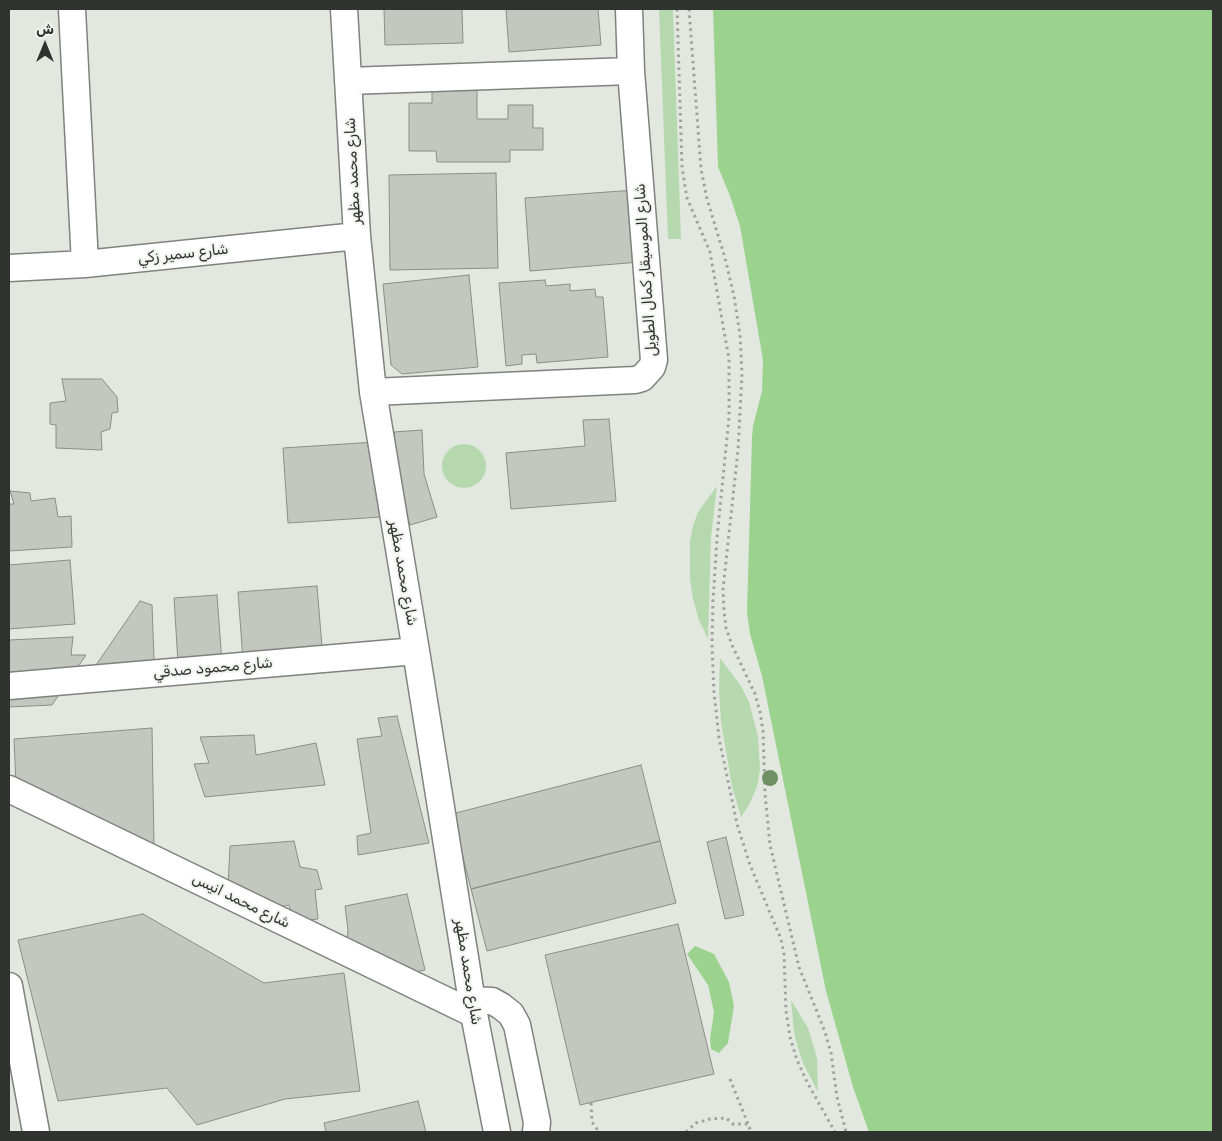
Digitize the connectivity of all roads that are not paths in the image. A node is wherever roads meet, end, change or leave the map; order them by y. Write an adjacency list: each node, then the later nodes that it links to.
1 (72, 9): 7 (street)
2 (344, 9): 5 (street, شارع محمد مظهر)
3 (629, 9): 4 (street, شارع الموسيقار كمال الطويل)
4 (631, 70): 5 (street); 9 (street, شارع الموسيقار كمال الطويل)
5 (348, 81): 6 (street, شارع محمد مظهر)
6 (357, 236): 7 (street, شارع سمير زكي); 9 (street, شارع محمد مظهر)
7 (85, 264): 8 (street, شارع سمير زكي)
8 (9, 268)
9 (373, 392): 10 (street, شارع محمد مظهر)
10 (416, 651): 11 (street, شارع محمود صدقي); 14 (street, شارع محمد مظهر)
11 (9, 686)
12 (9, 789): 14 (street, شارع محمد انيس)
13 (9, 986): 15 (street)
14 (473, 1007): 16 (street, شارع محمد مظهر); 17 (street, شارع محمد انيس)
15 (36, 1132)
16 (497, 1132)
17 (536, 1132)

